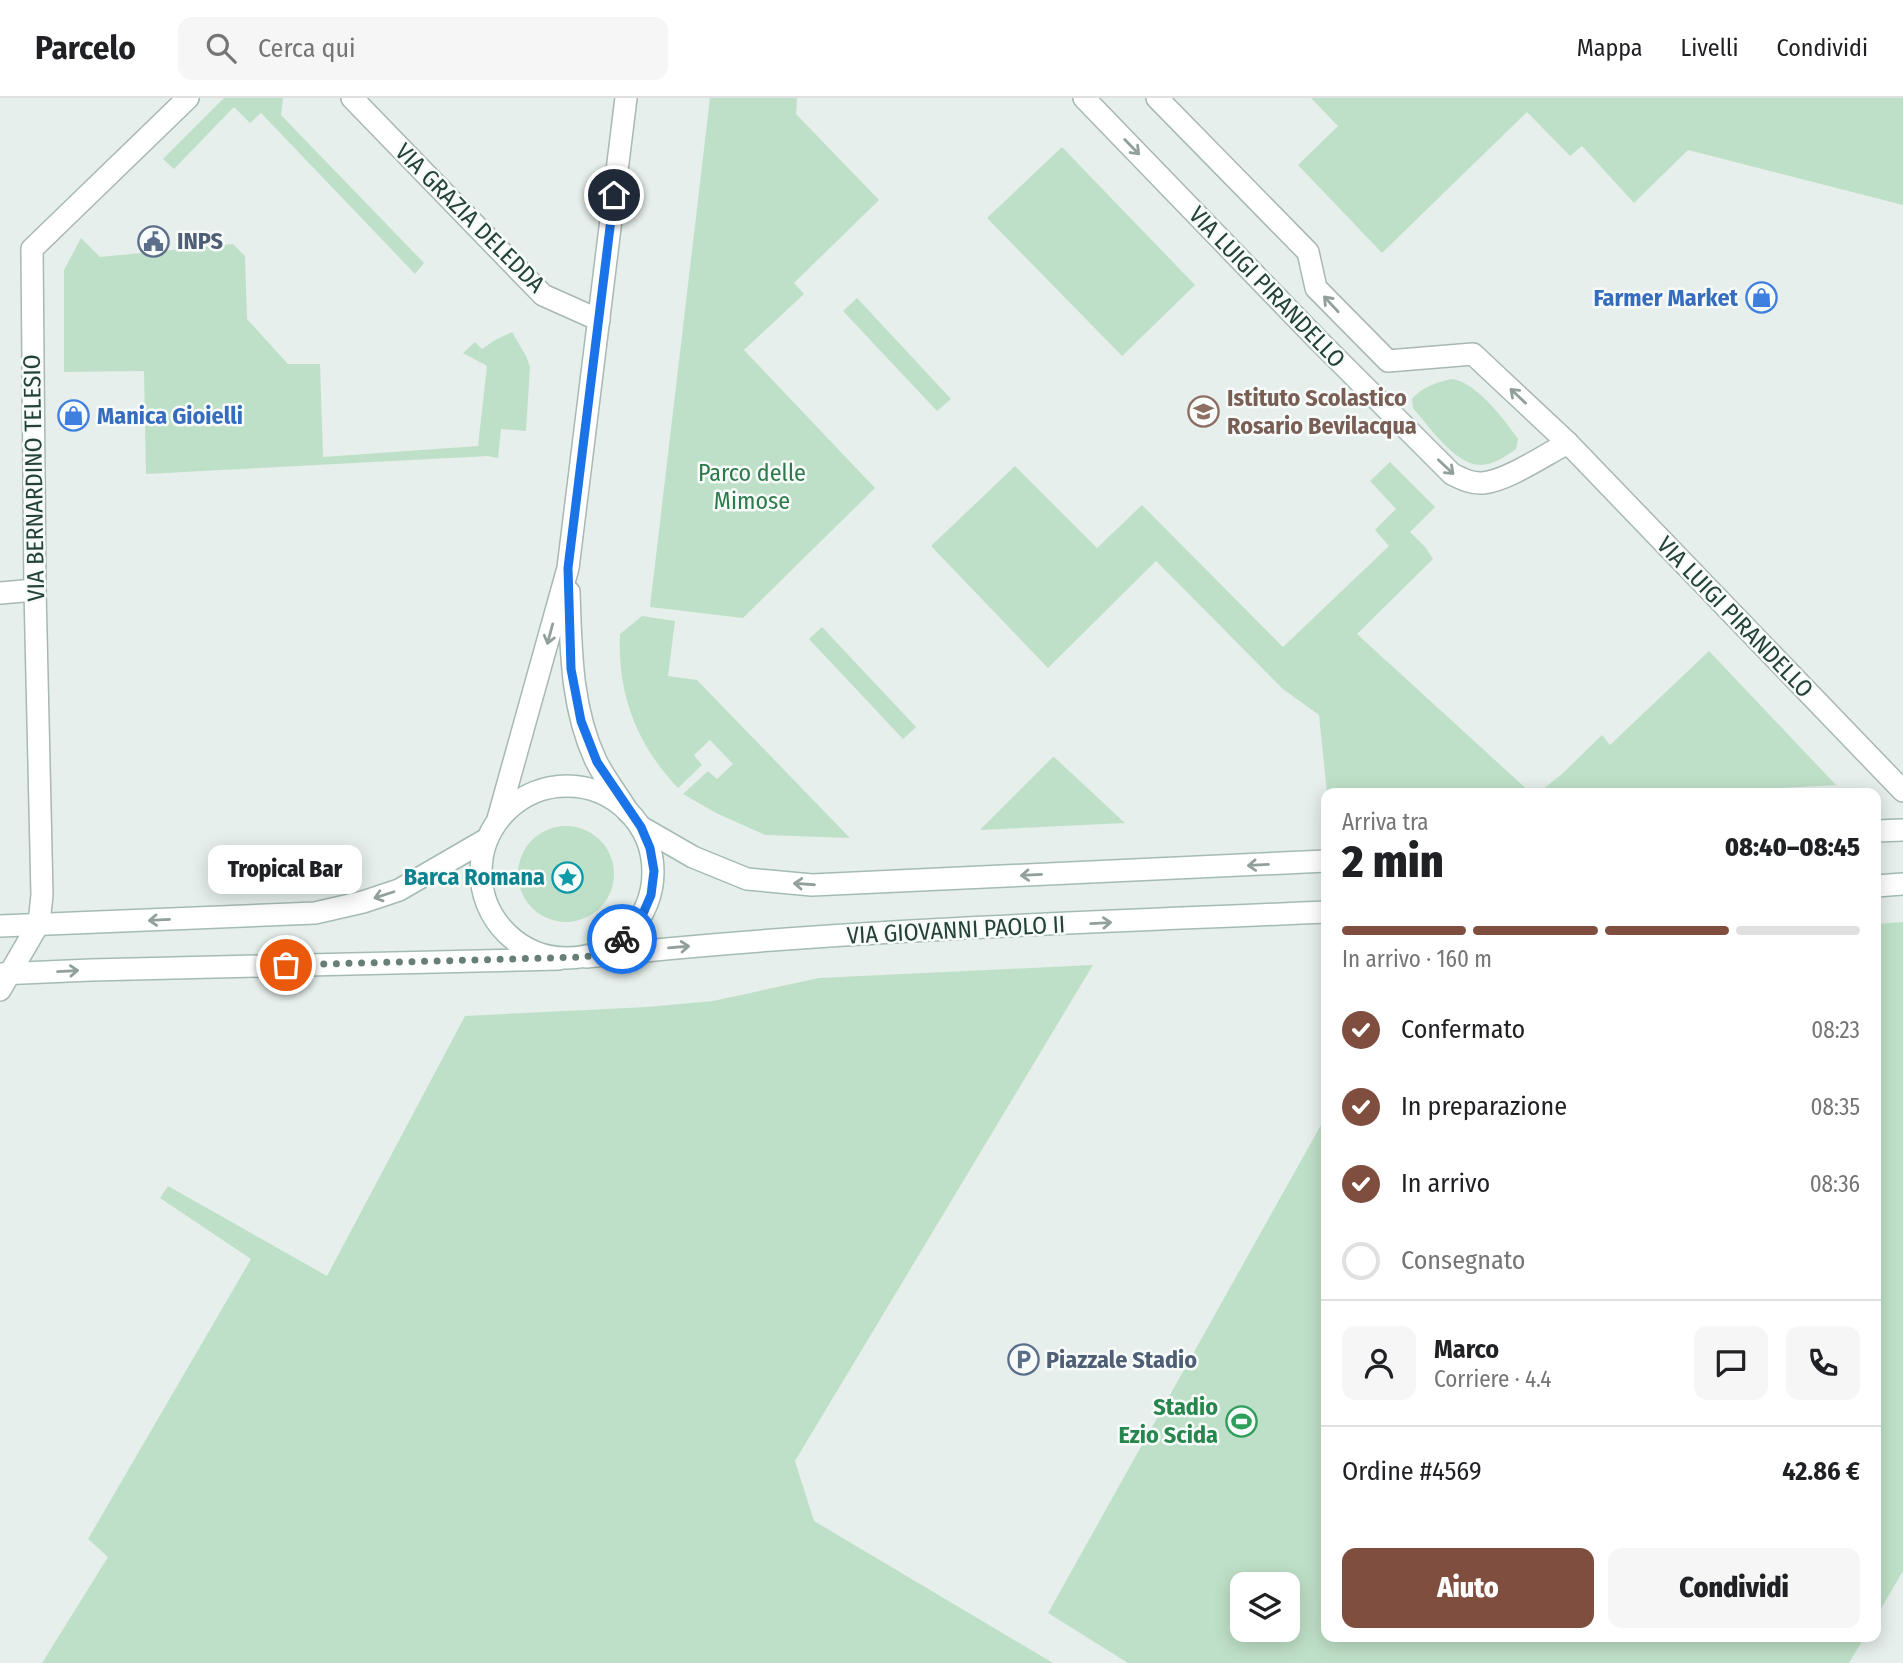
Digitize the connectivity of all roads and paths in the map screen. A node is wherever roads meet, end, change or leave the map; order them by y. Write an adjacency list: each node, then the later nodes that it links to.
1 (188, 98): 9 (street, VIA BERNARDINO TELESIO)
2 (352, 98): 6 (street, VIA GRAZIA DELEDDA)
3 (626, 98): 6 (street)
4 (1084, 98): 7 (street, VIA LUIGI PIRANDELLO, one-way to 7)
5 (1157, 98): 7 (street, VIA LUIGI PIRANDELLO, one-way to 5)
6 (599, 320): 8 (street)
7 (1567, 443): 11 (street, VIA LUIGI PIRANDELLO)
8 (568, 568): 12 (street, one-way to 12); 13 (street)
9 (35, 590): 10 (street); 21 (street, VIA BERNARDINO TELESIO)
10 (0, 593)
11 (1903, 791)
12 (498, 819): 13 (street); 16 (street)
13 (635, 819): 17 (street, VIA GIOVANNI PAOLO II, one-way to 13); 23 (street)
14 (1903, 830): 15 (street)
15 (1881, 831)
16 (486, 839): 21 (street, one-way to 21); 24 (street)
17 (1321, 861)
18 (1903, 884): 19 (street)
19 (1881, 886)
20 (1321, 912): 23 (street, VIA GIOVANNI PAOLO II, one-way to 20)
21 (39, 923): 22 (street); 25 (street)
22 (0, 926)
23 (586, 957): 24 (street)
24 (559, 959): 25 (street, one-way to 24)
25 (3, 979)

